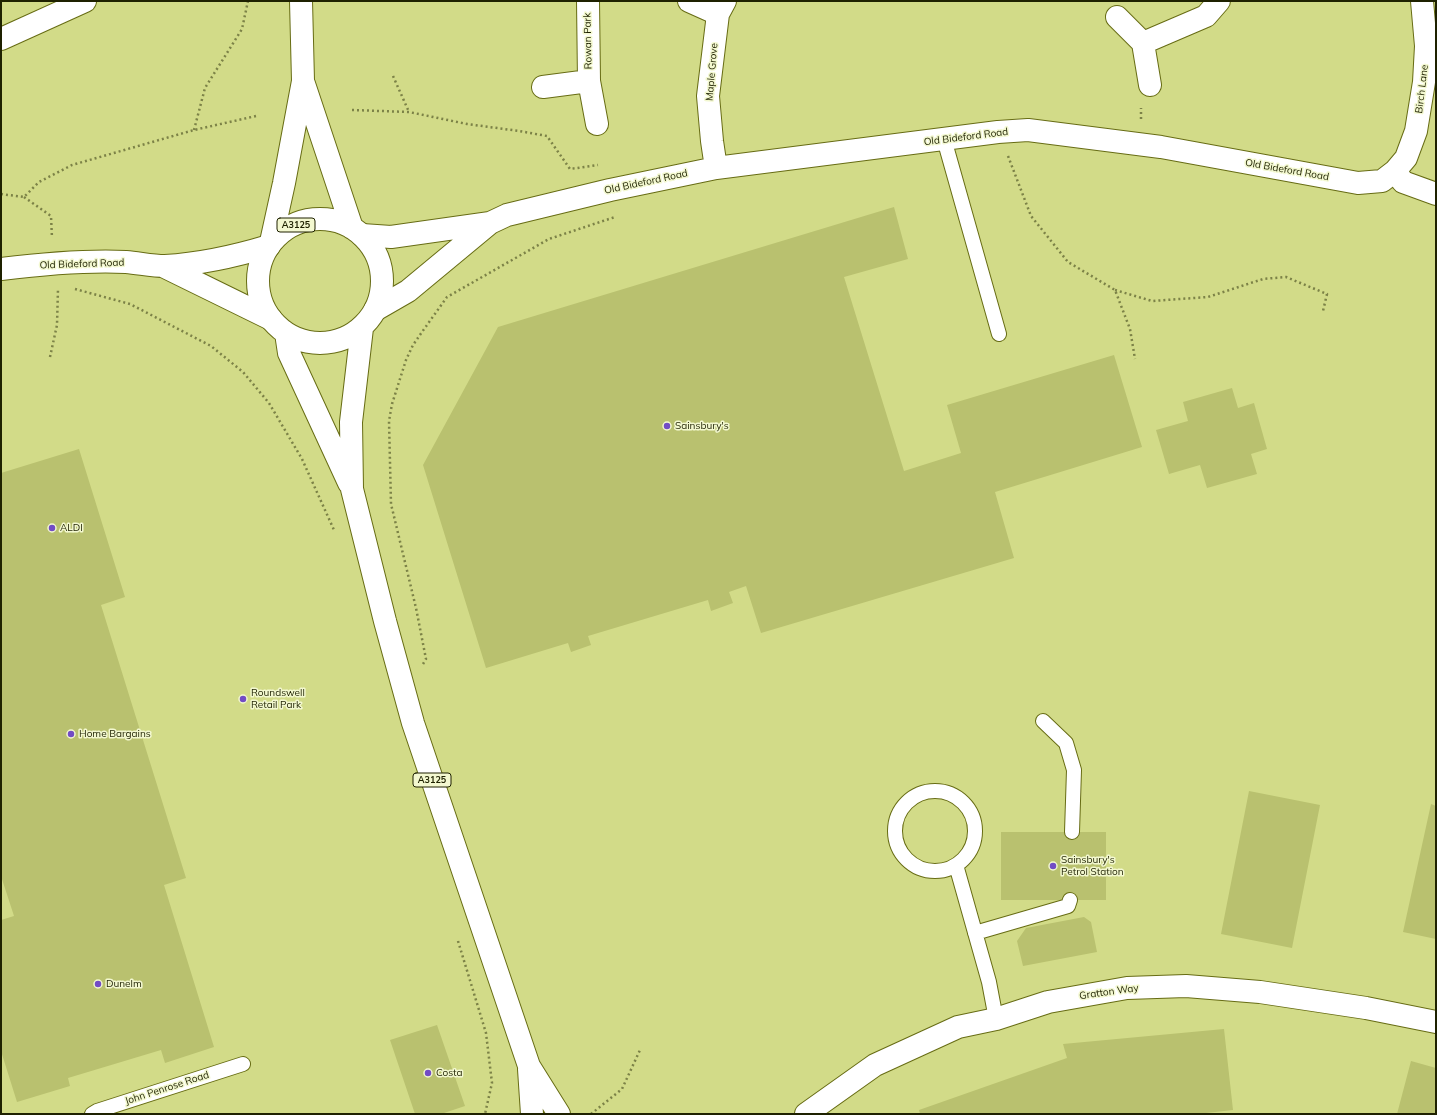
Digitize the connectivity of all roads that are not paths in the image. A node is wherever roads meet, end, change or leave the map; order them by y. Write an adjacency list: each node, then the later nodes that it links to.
1 (85, 1): 9 (street)
2 (301, 1): 12 (street, A3125)
3 (588, 1): 13 (street, Rowan Park)
4 (689, 1): 7 (street)
5 (1219, 1): 10 (street)
6 (1422, 1): 11 (street, Birch Lane)
7 (721, 8): 18 (street, Maple Grove)
8 (1117, 16): 10 (street)
9 (1, 39)
10 (1143, 44): 14 (street)
11 (1431, 46): 19 (street, Birch Lane)
12 (303, 81): 22 (street, A3125); 23 (street, A3125)
13 (588, 81): 15 (street, Rowan Park); 16 (street, Rowan Park)
14 (1150, 85)
15 (543, 87)
16 (597, 124)
17 (944, 139): 18 (street, Old Bideford Road); 19 (street, Old Bideford Road); 29 (lane)
18 (716, 168): 21 (street, Old Bideford Road)
19 (1396, 171): 20 (street)
20 (1436, 194)
21 (490, 223): 22 (street, Old Bideford Road); 26 (street, Old Bideford Road)
22 (357, 232): 23 (street, A3125); 26 (street, A3125)
23 (270, 244): 24 (street, Old Bideford Road); 27 (street, A3125)
24 (163, 266): 25 (street, Old Bideford Road); 27 (street, Old Bideford Road)
25 (1, 269)
26 (375, 310): 28 (street, A3125)
27 (278, 326): 28 (street, A3125); 30 (street, A3125)
28 (362, 328): 30 (street, A3125)
29 (999, 334)
30 (352, 489): 39 (street, A3125)
31 (1043, 721): 32 (lane)
32 (1072, 832)
33 (956, 865): 33 (lane); 35 (lane)
34 (1070, 900): 35 (lane)
35 (975, 933): 36 (lane)
36 (996, 1019): 37 (street, Gratton Way); 43 (street, Gratton Way)
37 (1436, 1022)
38 (243, 1064): 40 (lane, John Penrose Road)
39 (529, 1066): 41 (street, A3125); 42 (street, A3125)
40 (92, 1114)
41 (532, 1114)
42 (559, 1114)
43 (806, 1114)

